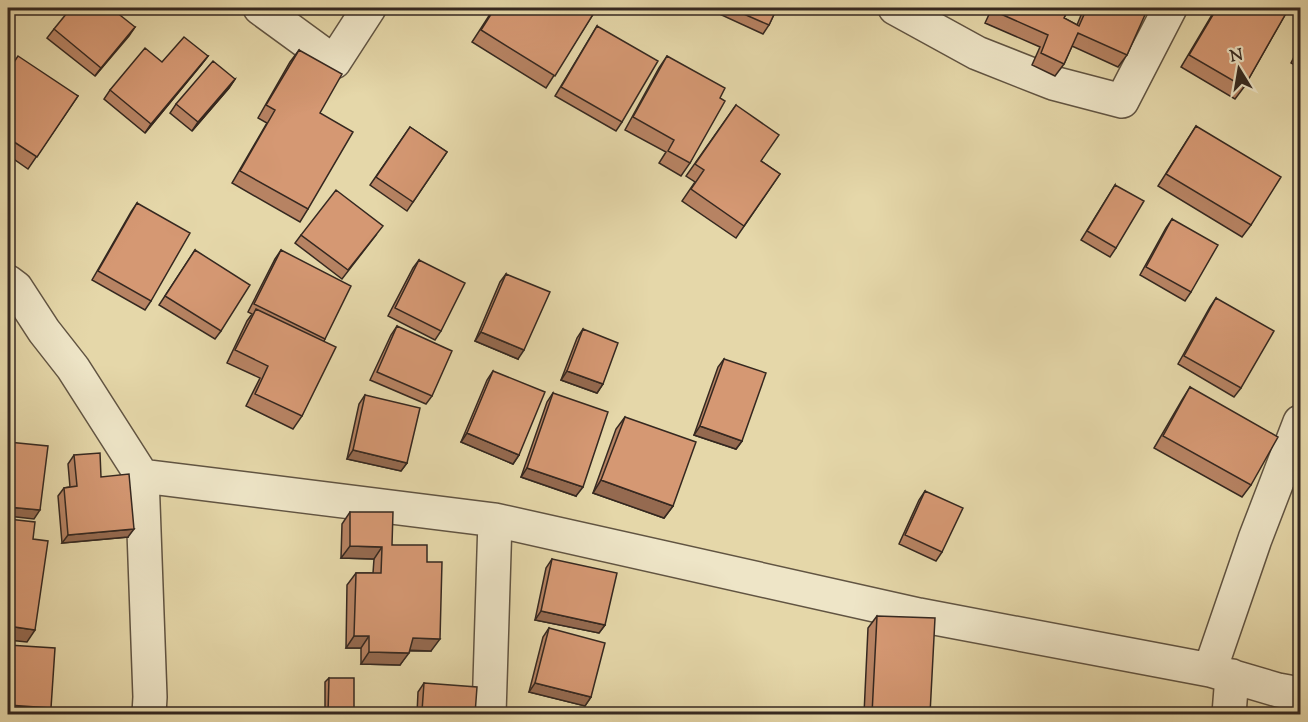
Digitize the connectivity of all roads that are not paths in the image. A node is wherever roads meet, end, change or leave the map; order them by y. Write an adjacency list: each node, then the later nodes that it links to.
1 (260, 8): 2 (street)
2 (369, 8)
3 (895, 8): 4 (street)
4 (1170, 8)
5 (10, 290): 7 (street)
6 (1300, 422): 9 (street)
7 (142, 476): 8 (street); 11 (street)
8 (495, 520): 9 (street); 12 (street)
9 (1221, 673): 10 (street); 13 (street)
10 (1300, 694)
11 (149, 714)
12 (489, 714)
13 (1229, 714)

